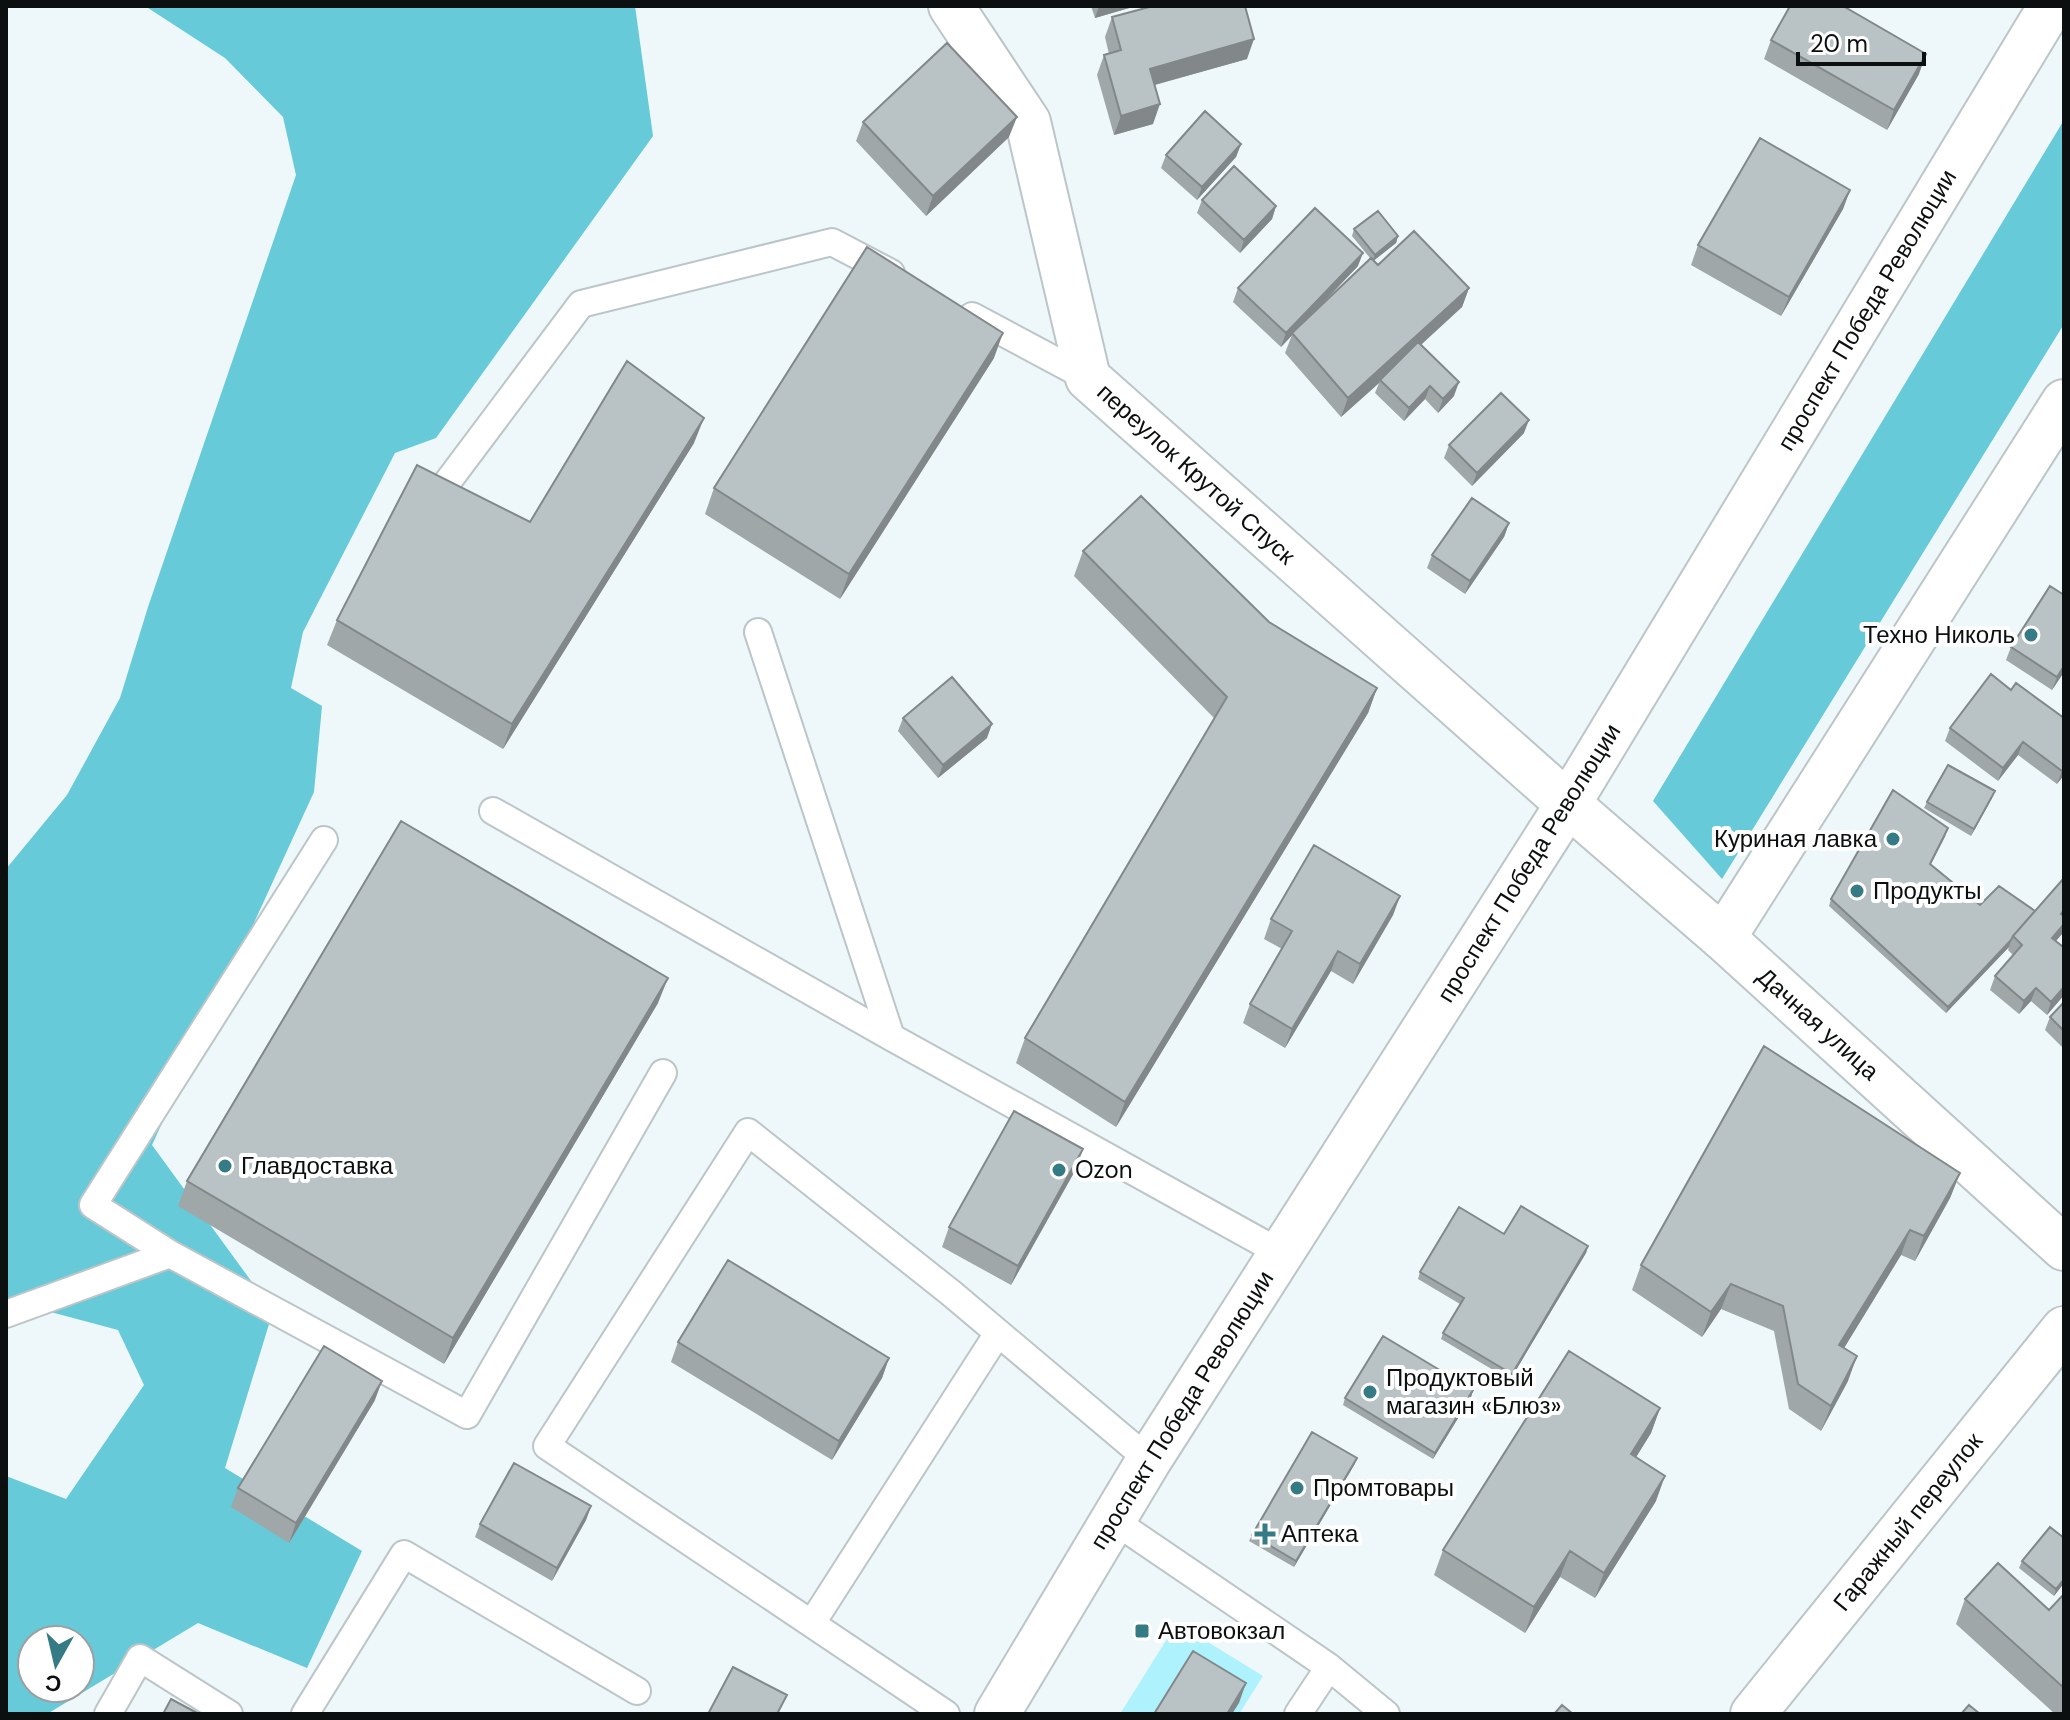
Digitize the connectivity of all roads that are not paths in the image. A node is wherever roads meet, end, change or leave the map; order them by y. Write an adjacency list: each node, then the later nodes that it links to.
1 (951, 6): 5 (street, переулок Крутой Спуск)
2 (2051, 6): 9 (street, проспект Победа Революции)
3 (913, 285): 7 (lane)
4 (953, 306): 5 (lane)
5 (1088, 378): 9 (street, переулок Крутой Спуск)
6 (2064, 402): 12 (street)
7 (446, 484)
8 (758, 632): 13 (lane)
9 (1568, 804): 12 (street, Дачная улица); 16 (street, проспект Победа Революции)
10 (493, 811): 13 (lane)
11 (324, 840): 17 (lane)
12 (1723, 938): 15 (street, Дачная улица)
13 (891, 1037): 16 (lane)
14 (663, 1073): 17 (lane)
15 (2064, 1248)
16 (1281, 1253): 21 (street, проспект Победа Революции)
17 (170, 1254): 18 (lane)
18 (6, 1314)
19 (2064, 1329): 33 (street, Гаражный переулок)
20 (998, 1333): 21 (lane); 23 (lane); 23 (lane)
21 (1149, 1460): 22 (street, проспект Победа Революции)
22 (1113, 1520): 24 (lane); 30 (street, проспект Победа Революции)
23 (812, 1623): 29 (lane)
24 (1329, 1667): 31 (lane); 32 (lane)
25 (637, 1691): 28 (lane)
26 (108, 1714): 27 (lane)
27 (229, 1714)
28 (305, 1714)
29 (946, 1714)
30 (997, 1714)
31 (1298, 1714)
32 (1386, 1714)
33 (1753, 1714)

